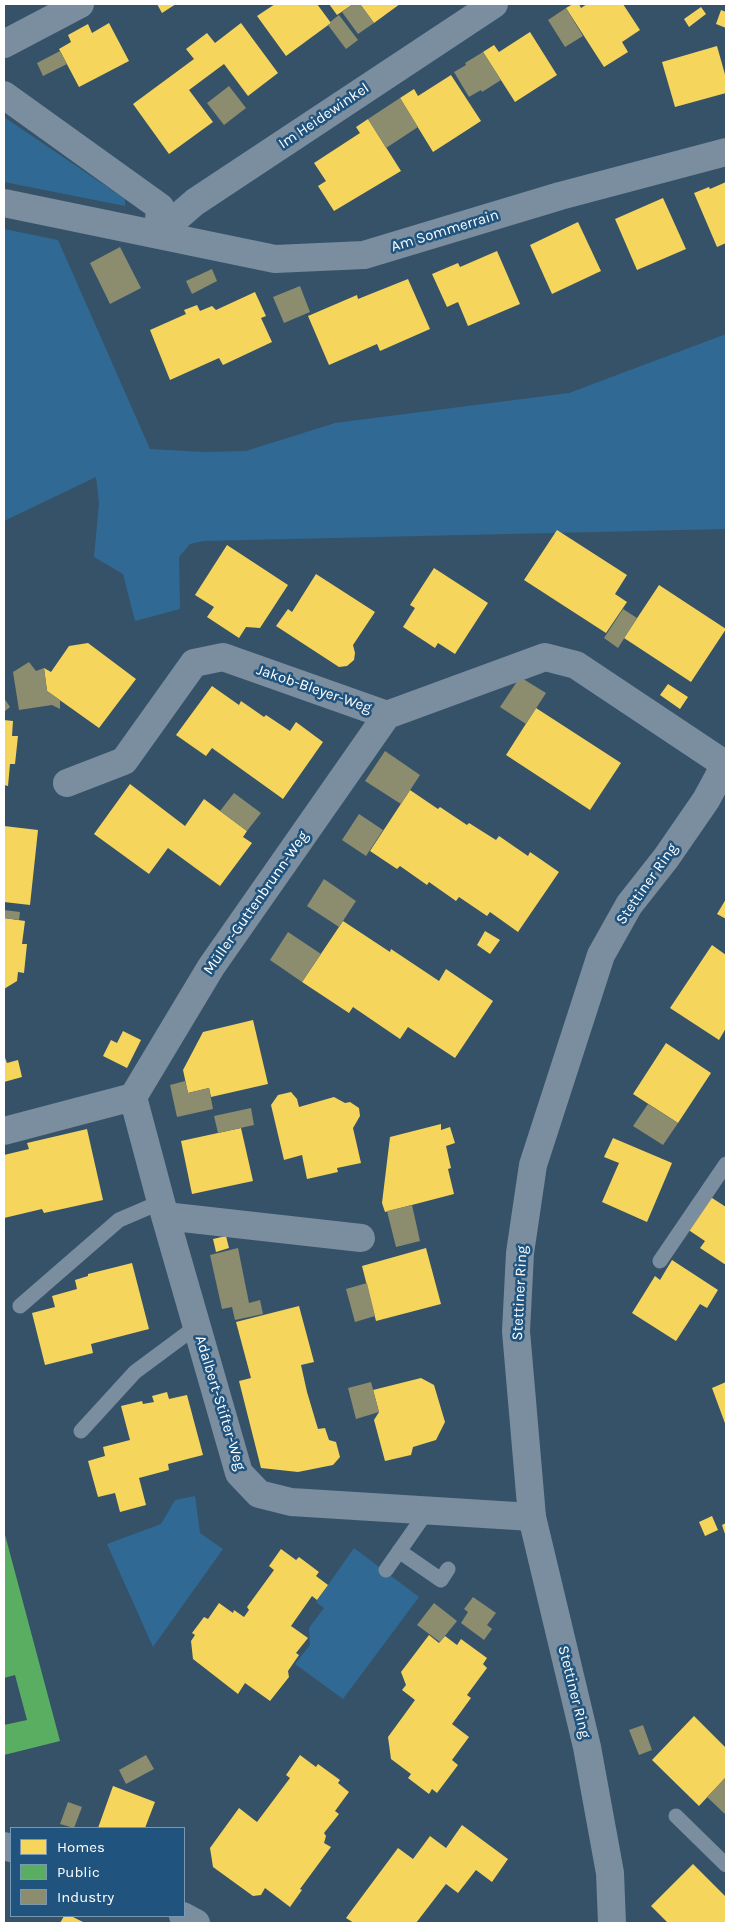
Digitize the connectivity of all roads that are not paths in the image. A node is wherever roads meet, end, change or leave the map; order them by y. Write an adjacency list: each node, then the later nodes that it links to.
1 (80, 4): 3 (street)
2 (494, 4): 7 (street, Im Heidewinkel)
3 (4, 44)
4 (4, 95): 7 (street)
5 (726, 152): 7 (street, Am Sommerrain)
6 (4, 203): 7 (street, Am Sommerrain)
7 (158, 234)
8 (387, 715): 9 (street, Jakob-Bleyer-Weg); 10 (street, Jakob-Bleyer-Weg); 11 (street, Müller-Guttenbrunn-Weg)
9 (726, 764): 21 (street, Stettiner Ring)
10 (67, 783)
11 (133, 1097): 12 (street); 14 (street, Adalbert-Stifter-Weg)
12 (4, 1131)
13 (726, 1164): 16 (lane)
14 (163, 1209): 15 (street); 17 (lane); 18 (street, Adalbert-Stifter-Weg)
15 (361, 1238)
16 (660, 1261)
17 (20, 1306)
18 (197, 1326): 19 (lane); 20 (street, Adalbert-Stifter-Weg)
19 (81, 1431)
20 (428, 1510): 21 (street, Adalbert-Stifter-Weg); 22 (lane)
21 (532, 1516): 29 (street, Stettiner Ring)
22 (399, 1551): 23 (lane); 24 (lane)
23 (448, 1568)
24 (386, 1570)
25 (676, 1816): 26 (lane)
26 (726, 1865)
27 (185, 1917): 28 (street)
28 (196, 1923)
29 (612, 1923)

